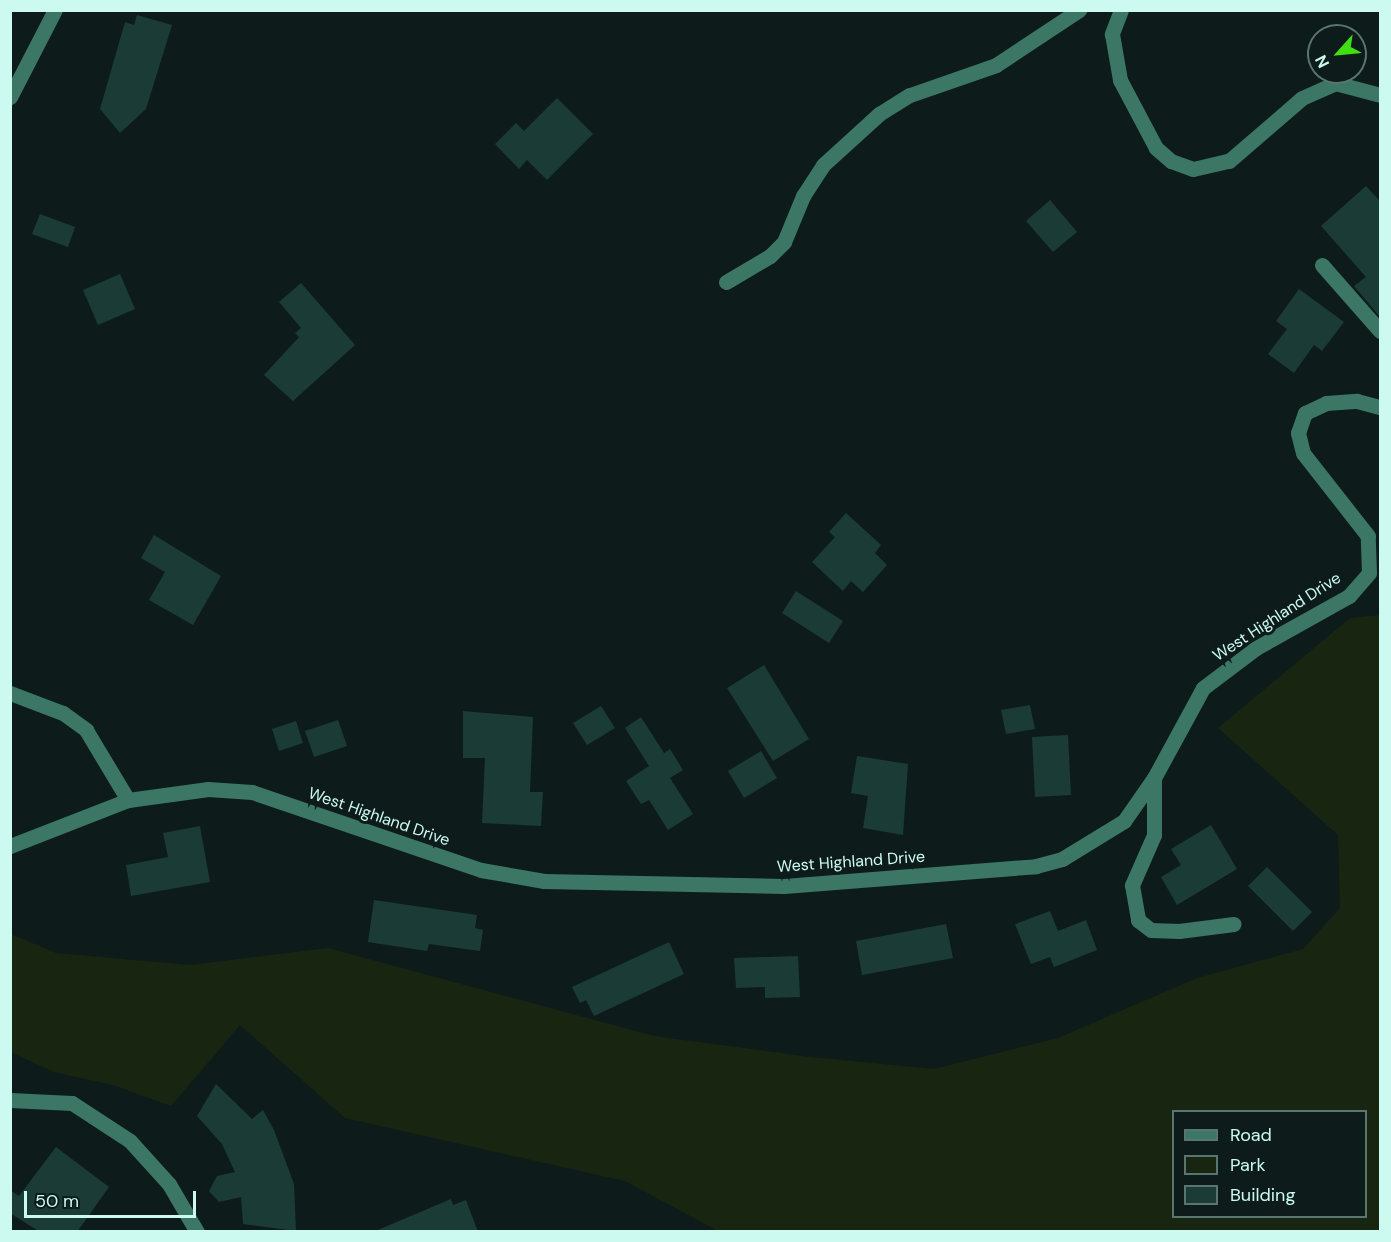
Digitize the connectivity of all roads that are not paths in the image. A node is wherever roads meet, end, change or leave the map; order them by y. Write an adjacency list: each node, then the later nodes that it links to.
1 (55, 10): 5 (street)
2 (1079, 10): 7 (street)
3 (1121, 10): 4 (street)
4 (1380, 95)
5 (10, 97)
6 (1322, 265): 8 (street)
7 (726, 282)
8 (1380, 331)
9 (1380, 407): 11 (street, West Highland Drive)
10 (10, 693): 12 (street)
11 (1154, 778): 12 (street, West Highland Drive); 14 (street)
12 (128, 800): 13 (street, West Highland Drive)
13 (10, 846)
14 (1234, 924)
15 (10, 1100): 16 (street)
16 (197, 1232)

